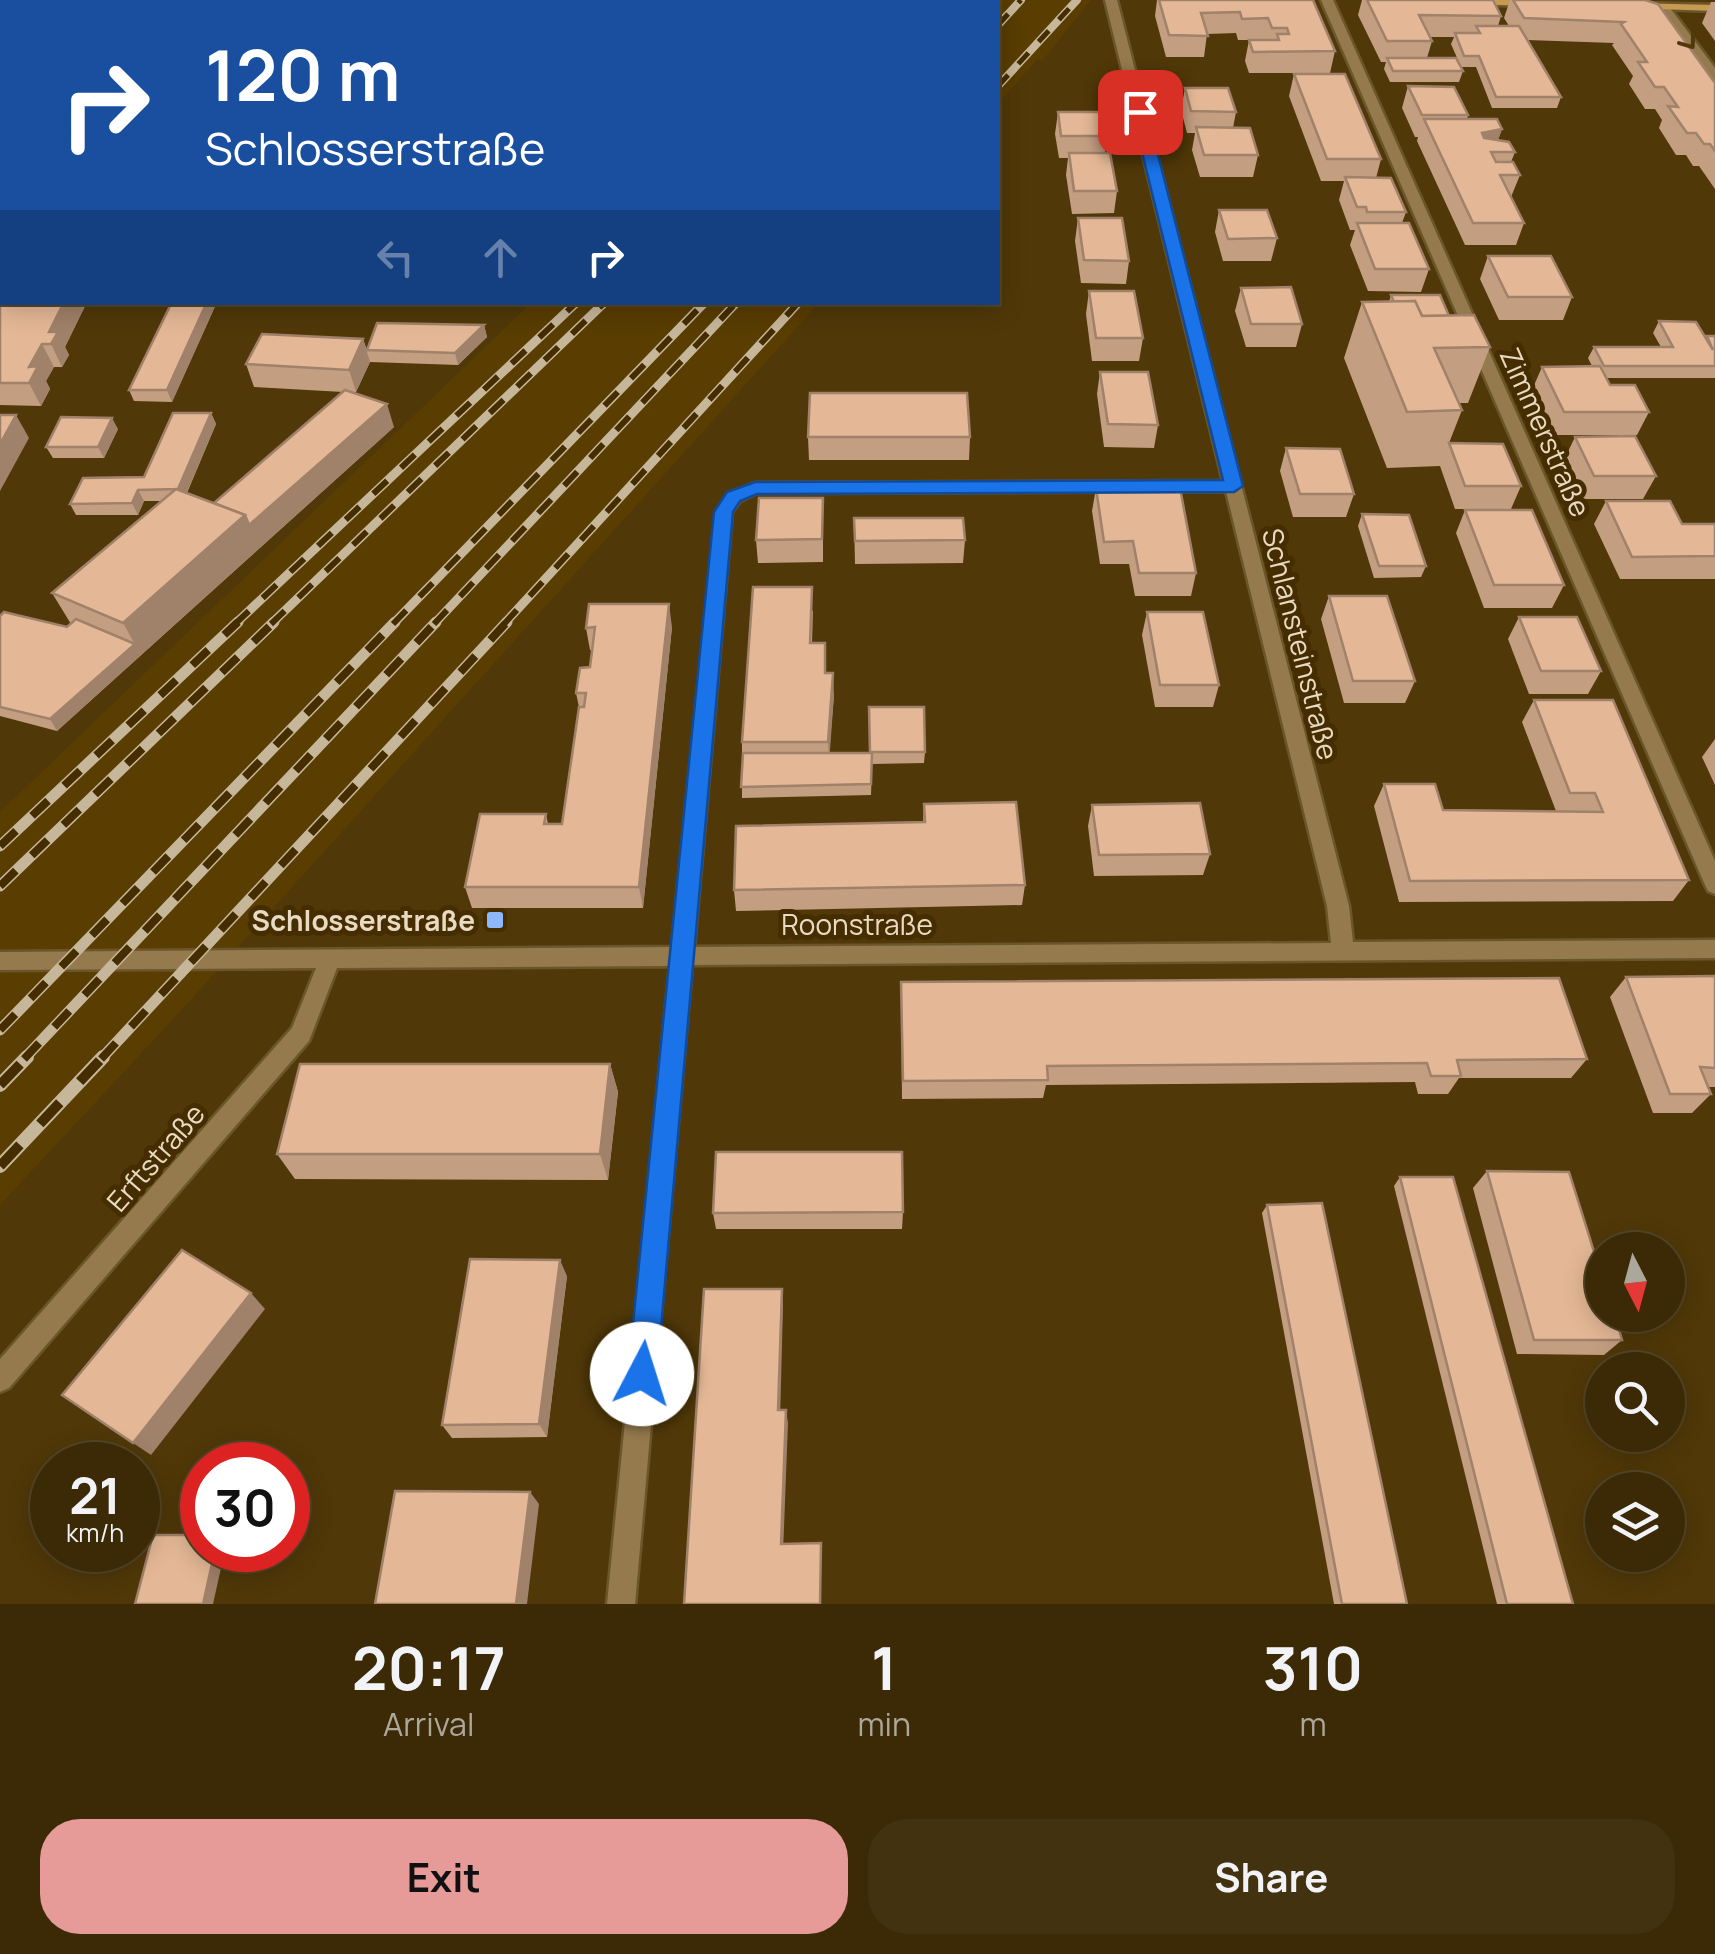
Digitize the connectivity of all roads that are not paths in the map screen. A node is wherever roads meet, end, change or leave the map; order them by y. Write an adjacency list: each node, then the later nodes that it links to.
1 (1111, 0): 9 (street, Schlansteinstraße)
2 (1327, 0): 10 (street, Zimmerstraße)
3 (1414, 0): 4 (street)
4 (1550, 4)
5 (1625, 6): 6 (street)
6 (1663, 6): 7 (street); 8 (street, one-way to 8)
7 (1715, 8)
8 (1715, 77)
9 (1234, 486): 12 (street, Schlansteinstraße); 13 (street)
10 (1715, 885)
11 (1715, 949): 12 (street, Roonstraße)
12 (1342, 953): 13 (street, Roonstraße)
13 (682, 954): 14 (street, Roonstraße); 17 (street)
14 (330, 959): 15 (street, Roonstraße); 16 (street, Erftstraße)
15 (0, 961)
16 (0, 1379)
17 (620, 1604)

